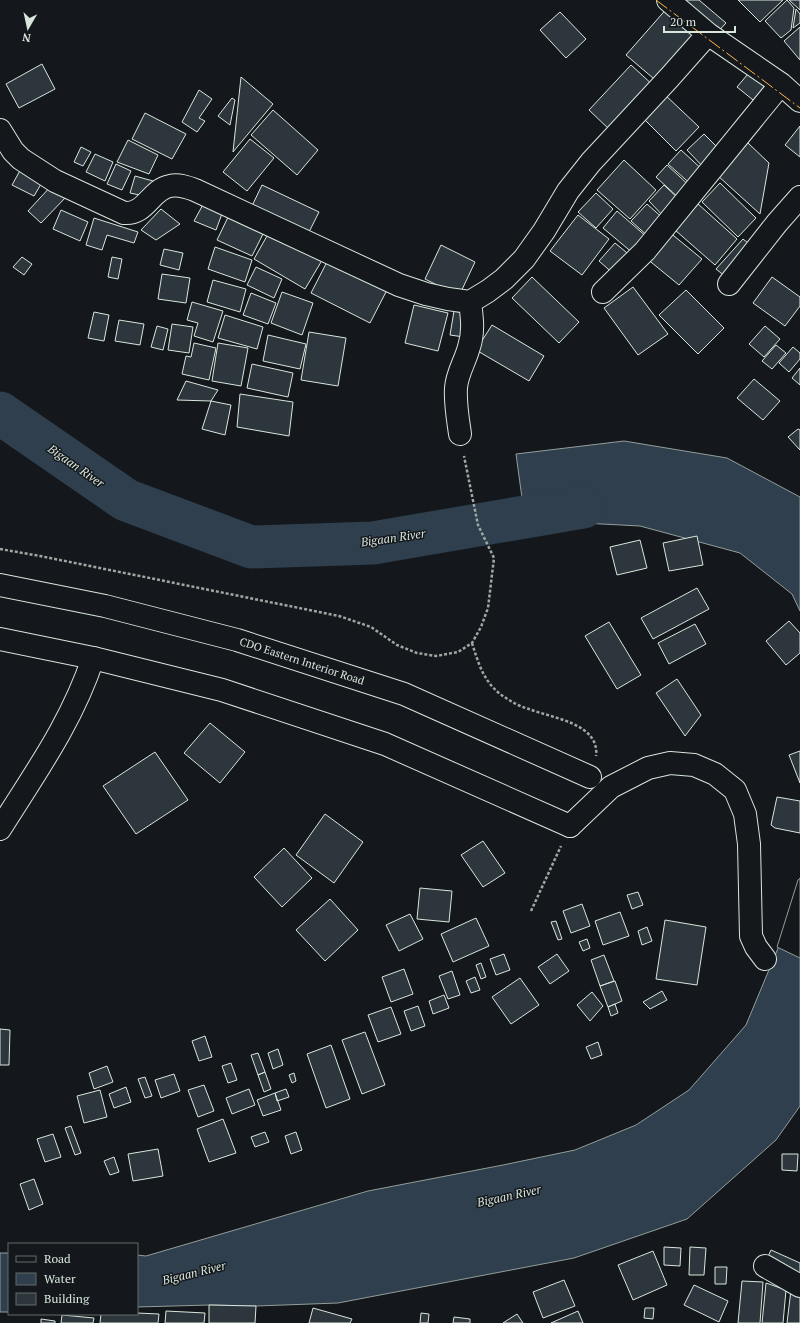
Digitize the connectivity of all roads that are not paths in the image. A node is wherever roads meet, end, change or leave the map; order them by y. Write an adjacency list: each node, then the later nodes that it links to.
1 (668, 0): 2 (street)
2 (708, 34): 3 (street); 9 (street)
3 (781, 84): 4 (street); 8 (street)
4 (800, 101)
5 (0, 130): 9 (street)
6 (800, 197): 7 (street)
7 (728, 284)
8 (603, 292)
9 (470, 302): 10 (street)
10 (460, 434)
11 (0, 585): 14 (street, CDO Eastern Interior Road)
12 (0, 639): 13 (street)
13 (93, 658): 15 (street); 16 (street)
14 (590, 777)
15 (0, 829)
16 (765, 959)
17 (765, 1266): 18 (street)
18 (800, 1286)

